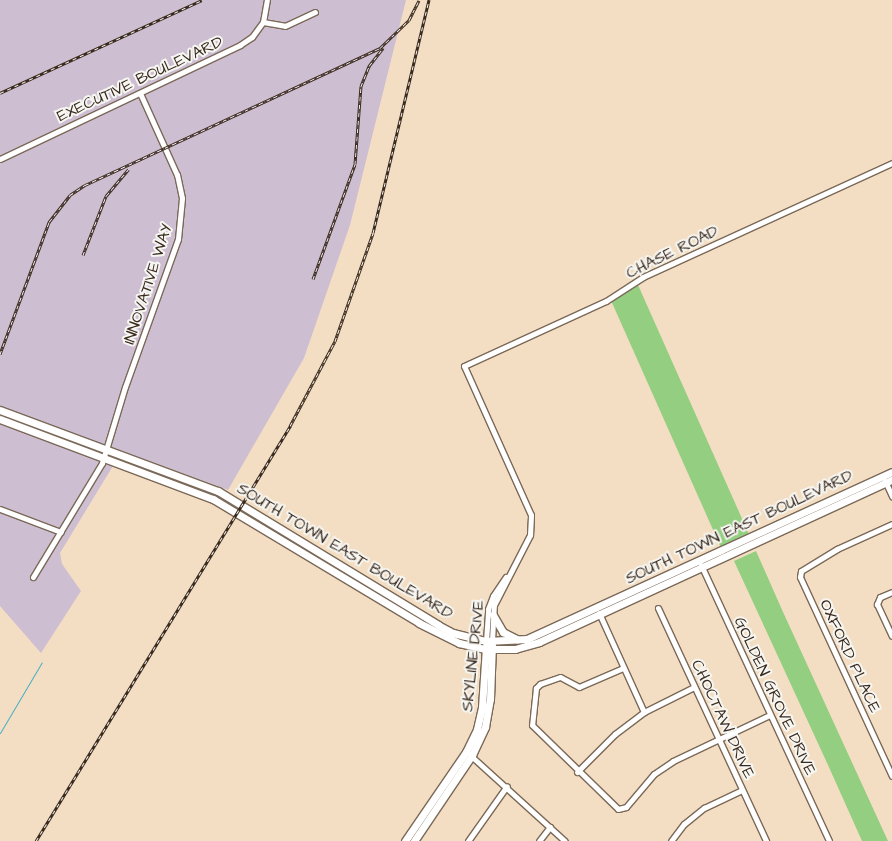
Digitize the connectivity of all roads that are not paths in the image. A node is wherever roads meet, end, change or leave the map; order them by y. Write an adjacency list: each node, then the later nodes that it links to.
1 (267, 0): 3 (street, EXECUTIVE BOULEVARD)
2 (315, 12): 3 (street)
3 (262, 22): 4 (street, EXECUTIVE BOULEVARD)
4 (140, 93): 5 (street, EXECUTIVE BOULEVARD); 10 (street, INNOVATIVE WAY)
5 (0, 158)
6 (892, 163): 7 (street, CHASE ROAD)
7 (464, 366): 22 (street, SKYLINE DRIVE)
8 (0, 410): 10 (main road, SOUTH TOWN EAST BOULEVARD)
9 (0, 419): 11 (main road, SOUTH TOWN EAST BOULEVARD)
10 (108, 449): 11 (street, INNOVATIVE WAY); 12 (main road, SOUTH TOWN EAST BOULEVARD)
11 (105, 457): 15 (main road, SOUTH TOWN EAST BOULEVARD); 19 (street, INNOVATIVE WAY)
12 (168, 472): 15 (main road); 29 (main road, SOUTH TOWN EAST BOULEVARD)
13 (892, 472): 14 (main road, SOUTH TOWN EAST BOULEVARD)
14 (887, 479): 16 (street); 20 (main road, SOUTH TOWN EAST BOULEVARD)
15 (165, 480): 30 (main road, SOUTH TOWN EAST BOULEVARD)
16 (892, 496)
17 (0, 509): 19 (street)
18 (892, 524): 38 (street, OXFORD PLACE)
19 (61, 532): 21 (street, INNOVATIVE WAY)
20 (701, 564): 25 (main road, SOUTH TOWN EAST BOULEVARD); 34 (street, GOLDEN GROVE DRIVE)
21 (33, 577)
22 (506, 577): 26 (street, SKYLINE DRIVE); 29 (street, SKYLINE DRIVE)
23 (892, 592): 27 (street)
24 (658, 608): 32 (street, CHOCTAW DRIVE)
25 (598, 611): 28 (main road, SOUTH TOWN EAST BOULEVARD); 30 (main road, SOUTH TOWN EAST BOULEVARD); 31 (street)
26 (493, 615): 28 (main road); 29 (street, SKYLINE DRIVE)
27 (892, 636)
28 (522, 640): 29 (main road, SOUTH TOWN EAST BOULEVARD)
29 (489, 641): 30 (main road, SKYLINE DRIVE)
30 (489, 650): 36 (main road, SKYLINE DRIVE)
31 (623, 668): 33 (street); 37 (street)
32 (694, 687): 33 (street); 35 (street, CHOCTAW DRIVE)
33 (644, 712): 37 (street)
34 (770, 715): 35 (street); 49 (street, GOLDEN GROVE DRIVE)
35 (718, 739): 37 (street); 40 (street, CHOCTAW DRIVE)
36 (469, 754): 39 (street); 42 (main road, SKYLINE DRIVE); 43 (main road, SKYLINE DRIVE)
37 (577, 772)
38 (892, 776)
39 (508, 786): 41 (street); 44 (street)
40 (742, 790): 47 (street); 48 (street, CHOCTAW DRIVE)
41 (550, 827): 45 (street); 46 (street)
42 (406, 841)
43 (414, 841)
44 (468, 841)
45 (539, 841)
46 (565, 841)
47 (671, 841)
48 (766, 841)
49 (829, 841)

